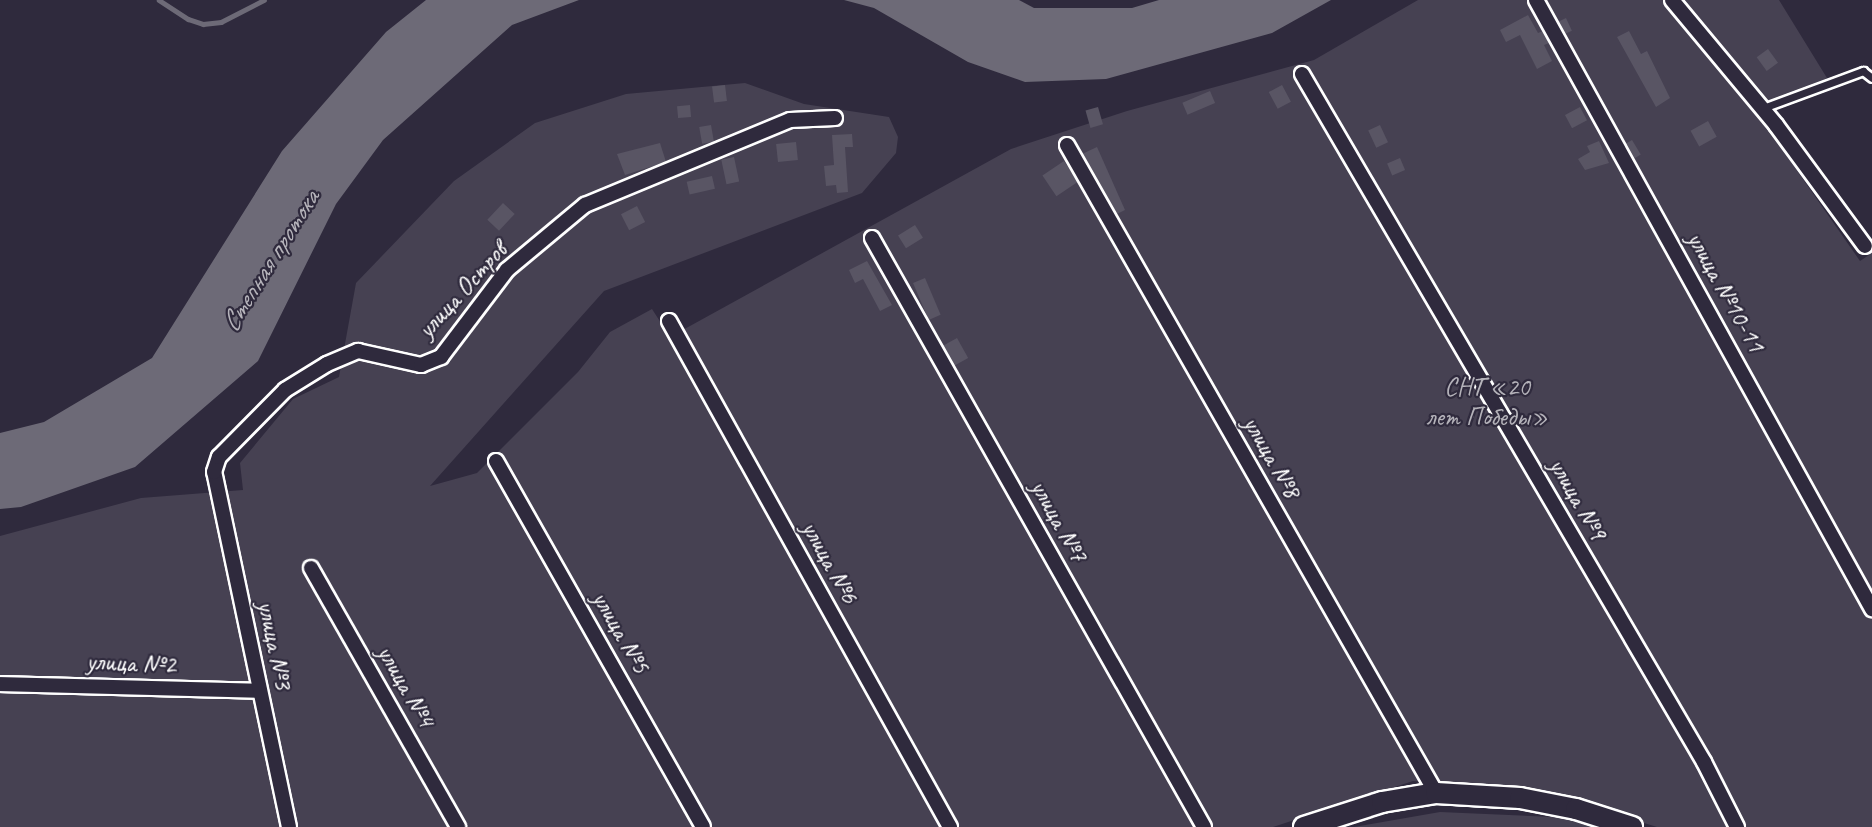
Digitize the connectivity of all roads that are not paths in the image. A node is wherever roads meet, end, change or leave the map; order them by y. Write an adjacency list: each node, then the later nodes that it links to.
1 (1536, 0): 14 (street, улица №10-11)
2 (1672, 0): 5 (street)
3 (1302, 74): 25 (street, улица №9)
4 (1872, 78): 5 (lane)
5 (1763, 108): 9 (street)
6 (835, 118): 12 (street, улица Остров)
7 (1067, 145): 17 (street, улица №8)
8 (872, 238): 22 (street, улица №7)
9 (1865, 246)
10 (669, 321): 21 (street, улица №6)
11 (496, 461): 20 (street, улица №5)
12 (214, 472): 16 (street, улица №3)
13 (311, 568): 19 (street, улица №4)
14 (1872, 609)
15 (0, 684): 16 (street, улица №2)
16 (260, 691): 18 (street, улица №3)
17 (1436, 793): 23 (street); 24 (street)
18 (289, 827)
19 (458, 827)
20 (703, 827)
21 (950, 827)
22 (1203, 827)
23 (1304, 827)
24 (1632, 827)
25 (1737, 827)

